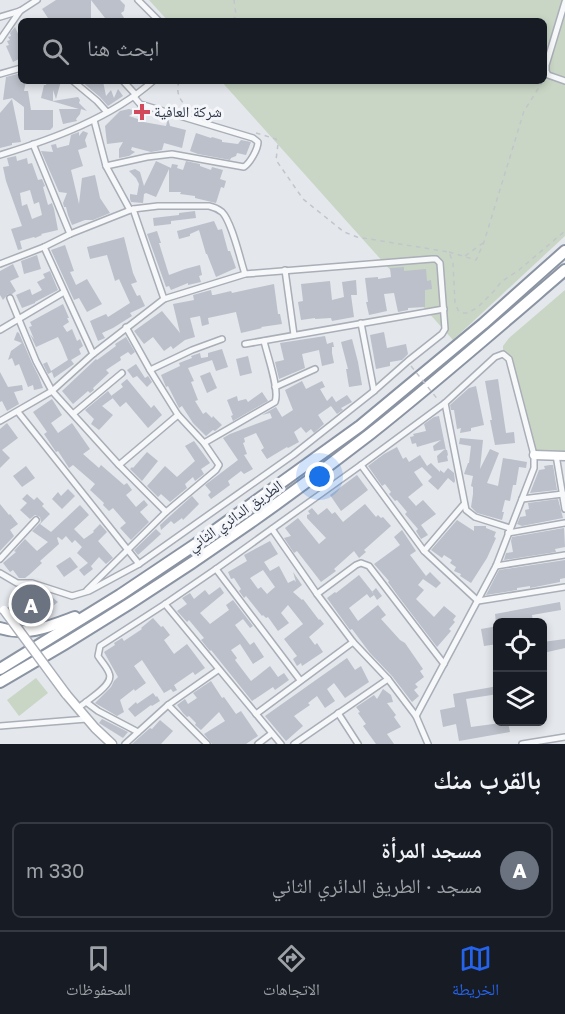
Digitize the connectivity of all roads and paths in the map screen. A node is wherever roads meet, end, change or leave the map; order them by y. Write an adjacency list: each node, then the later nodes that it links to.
1 (37, 0): 5 (street)
2 (138, 0): 7 (street)
3 (234, 0): 8 (path)
4 (565, 2): 10 (street)
5 (20, 11): 6 (street); 9 (street)
6 (0, 17)
7 (156, 18)
8 (234, 18)
9 (0, 40)
10 (547, 62)
11 (18, 69): 13 (street)
12 (547, 73): 14 (street)
13 (0, 74)
14 (565, 81)
15 (77, 84): 21 (street)
16 (125, 84): 20 (street)
17 (149, 84): 20 (street)
18 (178, 84): 22 (path)
19 (541, 84): 31 (path)
20 (135, 96): 21 (street); 27 (street)
21 (107, 112): 23 (street)
22 (197, 116)
23 (94, 120): 25 (street); 27 (street)
24 (254, 132): 34 (path)
25 (33, 144): 26 (street); 30 (street)
26 (1, 153)
27 (106, 166): 28 (street)
28 (131, 210): 30 (street); 39 (street); 42 (street)
29 (565, 231): 34 (path)
30 (70, 234): 32 (street)
31 (484, 242): 35 (path); 35 (path)
32 (44, 247): 36 (street); 40 (street)
33 (565, 251): 93 (highway, الطريق الدائري الثاني)
34 (449, 252): 35 (path)
35 (464, 256)
36 (0, 264)
37 (285, 270): 39 (street); 43 (street); 48 (street)
38 (565, 270): 99 (highway, الطريق الدائري الثاني)
39 (245, 273): 42 (street)
40 (64, 292): 44 (street); 52 (street)
41 (10, 298): 44 (street)
42 (164, 299): 46 (street)
43 (444, 309): 45 (street); 59 (street)
44 (19, 319): 47 (street); 58 (street)
45 (360, 323): 48 (street); 59 (street)
46 (126, 327): 52 (street); 55 (street)
47 (0, 330)
48 (294, 334): 50 (street)
49 (222, 339): 55 (street)
50 (264, 340): 51 (street); 57 (street)
51 (245, 344)
52 (93, 354): 58 (street)
53 (411, 366): 60 (path, bridge)
54 (315, 369): 57 (street)
55 (150, 370): 63 (street)
56 (122, 373): 62 (street)
57 (275, 387): 65 (street)
58 (52, 391): 61 (street); 62 (street)
59 (374, 391): 83 (street)
60 (442, 402): 66 (street); 69 (street); 72 (street)
61 (18, 412): 64 (street); 79 (street)
62 (74, 414): 68 (street)
63 (178, 415): 65 (street); 68 (street)
64 (0, 421)
65 (204, 443): 74 (street)
66 (534, 455): 67 (street); 71 (street)
67 (561, 455): 70 (street)
68 (119, 465): 74 (street)
69 (361, 465): 77 (street); 80 (street)
70 (562, 494): 71 (street); 73 (street)
71 (522, 499): 78 (street)
72 (465, 502): 78 (street); 80 (street)
73 (565, 509)
74 (166, 512): 79 (street)
75 (36, 520): 82 (street)
76 (565, 523): 78 (street)
77 (272, 529): 85 (street); 89 (street)
78 (509, 531): 84 (street)
79 (126, 550): 83 (street); 88 (street)
80 (424, 551): 90 (street)
81 (565, 555): 84 (street)
82 (0, 559)
83 (139, 564): 88 (street)
84 (496, 566): 90 (street)
85 (216, 569): 91 (street); 101 (street)
86 (0, 573): 88 (street)
87 (565, 587): 90 (street)
88 (84, 592)
89 (317, 594): 95 (street); 96 (street)
90 (478, 601): 96 (street)
91 (165, 604): 98 (street); 104 (street)
92 (2, 607): 106 (street, bridge)
93 (100, 607): 94 (highway); 97 (highway, الطريق الدائري الثاني)
94 (0, 628)
95 (353, 642): 100 (street); 101 (street)
96 (444, 664): 109 (street)
97 (0, 669)
98 (218, 670): 105 (street); 107 (street)
99 (16, 672): 102 (highway, الطريق الدائري الثاني); 103 (highway)
100 (388, 679): 108 (street); 109 (street)
101 (300, 680): 107 (street)
102 (0, 682)
103 (0, 688)
104 (86, 702): 106 (street); 112 (street)
105 (168, 705): 112 (street); 118 (street)
106 (78, 708): 110 (street)
107 (256, 714): 113 (street)
108 (338, 714): 121 (street); 122 (street)
109 (416, 716): 123 (street)
110 (87, 719): 111 (street); 116 (street)
111 (0, 726)
112 (138, 732): 117 (street)
113 (271, 734): 119 (street); 120 (street)
114 (565, 737): 115 (street)
115 (539, 743): 124 (street)
116 (112, 744)
117 (125, 744)
118 (207, 744)
119 (258, 744)
120 (281, 744)
121 (294, 744)
122 (358, 744)
123 (428, 744)
124 (522, 744)

